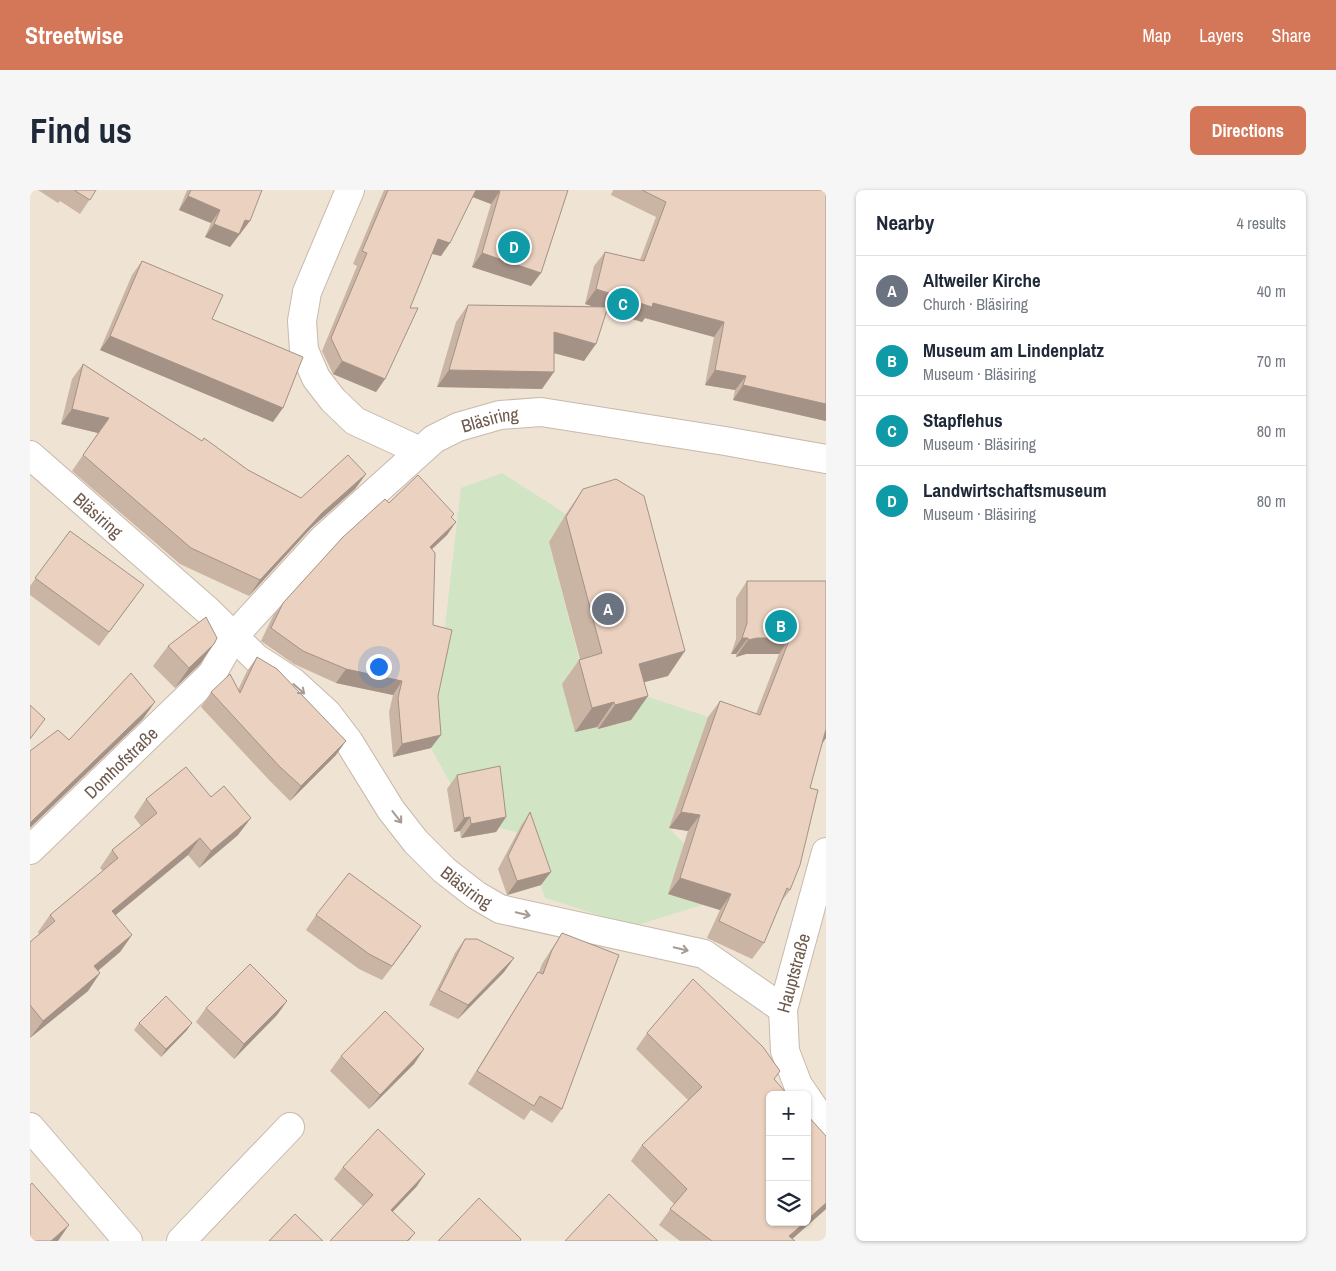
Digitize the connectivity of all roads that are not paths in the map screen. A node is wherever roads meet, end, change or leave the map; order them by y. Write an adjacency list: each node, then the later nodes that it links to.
1 (350, 190): 2 (street)
2 (420, 451): 4 (street, Bläsiring); 5 (street, Bläsiring)
3 (30, 455): 5 (street, Bläsiring)
4 (826, 459)
5 (233, 637): 6 (street, Bläsiring); 9 (street, Bläsiring, one-way to 9)
6 (212, 674): 7 (street, Domhofstraße)
7 (30, 850)
8 (826, 852): 9 (street, Hauptstraße)
9 (783, 1009): 10 (street, Hauptstraße)
10 (802, 1091)
11 (811, 1104): 12 (street)
12 (826, 1126)
13 (30, 1127): 15 (street)
14 (290, 1127): 16 (street)
15 (128, 1241)
16 (181, 1241)

